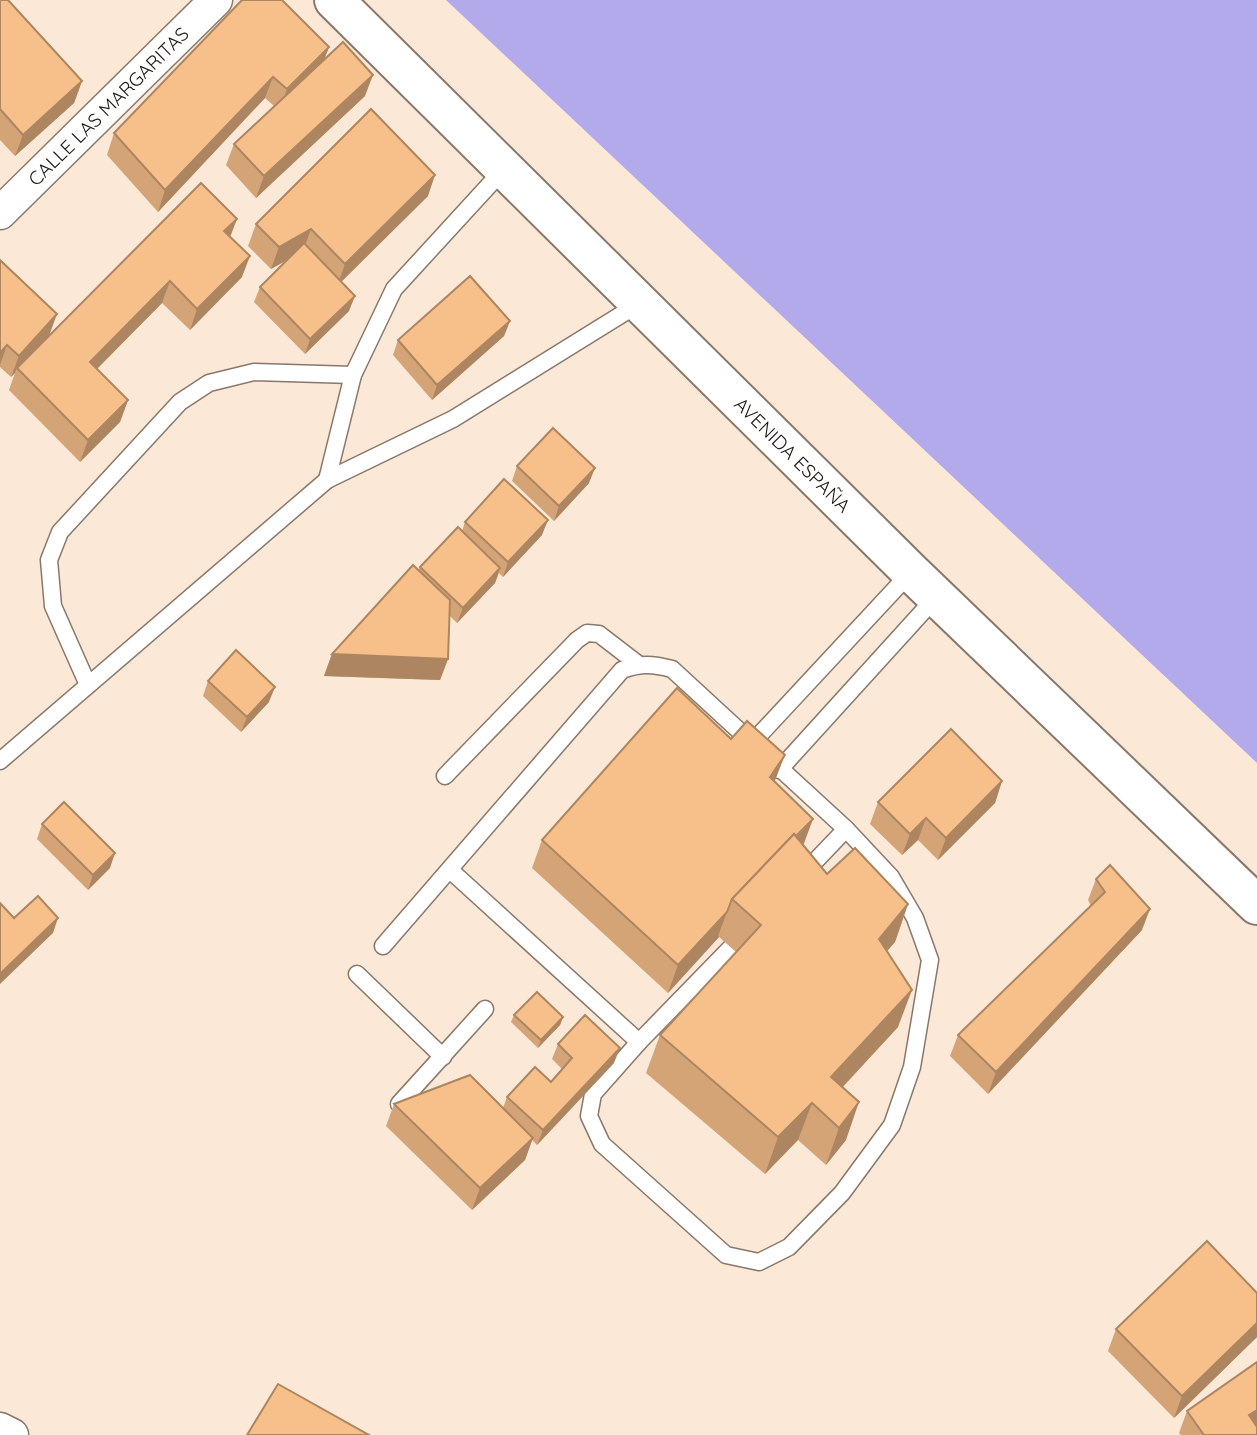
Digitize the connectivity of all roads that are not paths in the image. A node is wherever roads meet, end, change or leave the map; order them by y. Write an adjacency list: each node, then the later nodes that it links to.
1 (216, 0): 4 (street, CALLE LAS MARGARITAS)
2 (334, 0): 3 (street, AVENIDA ESPAÑA)
3 (505, 169): 5 (street, AVENIDA ESPAÑA); 6 (lane)
4 (0, 213)
5 (640, 303): 7 (lane); 8 (street, AVENIDA ESPAÑA)
6 (353, 375): 7 (lane); 10 (lane)
7 (327, 480): 10 (lane)
8 (924, 584): 11 (lane); 13 (lane); 18 (street, AVENIDA ESPAÑA)
9 (638, 664): 11 (lane); 14 (lane); 16 (lane)
10 (88, 685): 12 (lane)
11 (751, 744): 13 (lane)
12 (0, 761)
13 (779, 770): 15 (lane)
14 (445, 776)
15 (846, 829): 17 (lane); 23 (lane)
16 (450, 870): 20 (lane); 23 (lane)
17 (789, 887)
18 (1257, 905)
19 (761, 916): 23 (lane)
20 (383, 946)
21 (357, 974): 24 (lane)
22 (485, 1009): 24 (lane)
23 (639, 1042)
24 (443, 1057): 25 (lane)
25 (399, 1104)
26 (0, 1430): 27 (street)
27 (12, 1435)

